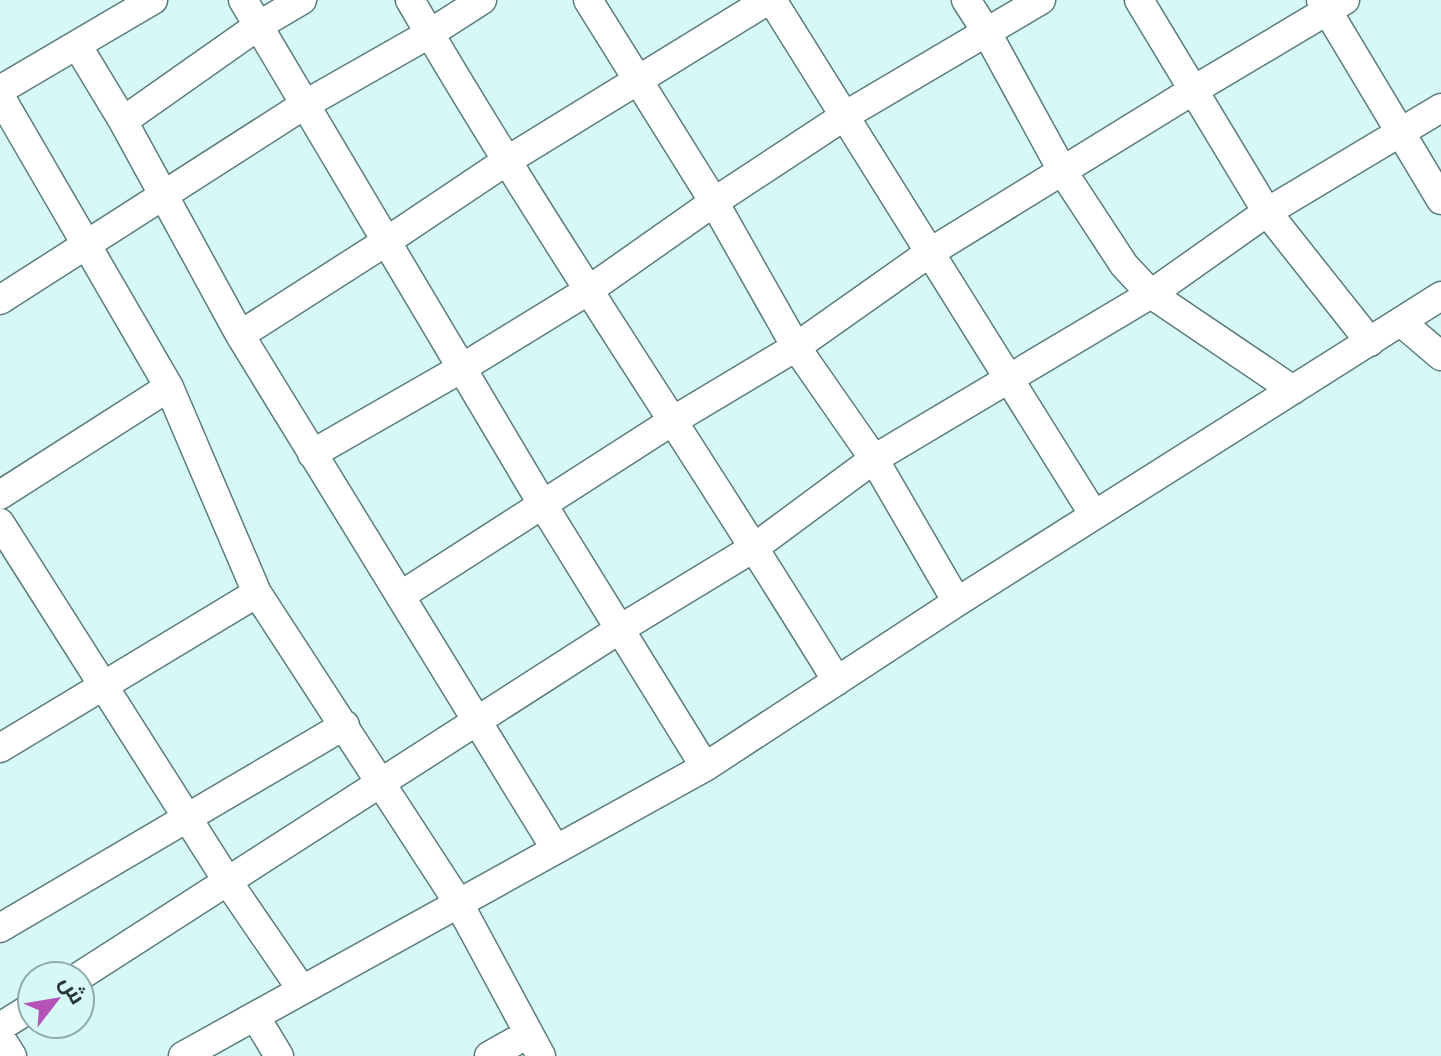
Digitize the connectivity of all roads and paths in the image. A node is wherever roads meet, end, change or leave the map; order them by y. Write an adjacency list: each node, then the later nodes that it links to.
1 (153, 0): 15 (street)
2 (243, 0): 12 (street)
3 (302, 0): 12 (street)
4 (410, 0): 14 (street)
5 (482, 0): 14 (street)
6 (588, 0): 16 (street)
7 (770, 0): 16 (street); 21 (street)
8 (966, 0): 13 (street)
9 (1041, 0): 13 (street)
10 (1139, 0): 17 (street)
11 (1331, 3): 17 (street); 23 (street)
12 (258, 26): 19 (street); 22 (street)
13 (986, 31): 21 (street); 25 (street)
14 (429, 34): 19 (street); 24 (street)
15 (77, 45): 18 (street); 22 (street)
16 (637, 81): 24 (street); 28 (street)
17 (1192, 91): 25 (street); 29 (street)
18 (0, 93): 31 (street)
19 (304, 105): 26 (street); 30 (street)
20 (1441, 108): 23 (street)
21 (846, 115): 28 (street); 32 (street)
22 (123, 121): 26 (street)
23 (1400, 133): 27 (street); 29 (street)
24 (508, 160): 30 (street); 33 (street)
25 (1063, 172): 32 (street); 34 (street)
26 (163, 196): 31 (street); 38 (street)
27 (1441, 200)
28 (714, 202): 33 (street); 40 (street)
29 (1267, 212): 34 (street); 39 (street)
30 (387, 241): 38 (street); 42 (street)
31 (86, 245): 36 (street); 44 (street)
32 (929, 253): 40 (street); 43 (street)
33 (589, 290): 42 (street); 46 (street)
34 (1151, 294): 43 (street); 45 (street)
35 (1441, 296): 37 (street)
36 (0, 300)
37 (1401, 322): 39 (street); 41 (street)
38 (240, 335): 47 (street)
39 (1370, 342): 45 (street)
40 (796, 347): 46 (street); 48 (street)
41 (1441, 356)
42 (462, 368): 47 (street); 50 (street)
43 (1007, 378): 48 (street); 51 (street)
44 (169, 387): 49 (street); 54 (street)
45 (1293, 390): 51 (street)
46 (674, 420): 50 (street); 53 (street)
47 (312, 454): 55 (street)
48 (874, 459): 53 (street); 56 (street)
49 (0, 495)
50 (543, 505): 55 (street); 57 (street)
51 (1094, 515): 56 (street)
52 (0, 523): 59 (street)
53 (755, 547): 57 (street); 58 (street)
54 (257, 593): 59 (street); 61 (street)
55 (400, 596): 60 (street)
56 (957, 602): 58 (street)
57 (620, 629): 60 (street); 63 (street)
58 (837, 681): 63 (street)
59 (105, 685): 62 (street); 65 (street)
60 (477, 721): 64 (street); 66 (street)
61 (345, 725): 64 (street); 65 (street)
62 (0, 748)
63 (705, 767): 66 (street)
64 (381, 785): 67 (street); 68 (street)
65 (188, 818): 67 (street); 69 (street)
66 (555, 848): 68 (street)
67 (228, 882): 70 (street); 71 (street)
68 (458, 902): 71 (street); 74 (street)
69 (0, 928)
70 (96, 966)
71 (302, 990): 72 (street)
72 (255, 1016): 76 (street); 77 (street)
73 (0, 1037): 75 (street)
74 (534, 1045): 78 (street)
75 (12, 1056)
76 (183, 1056)
77 (279, 1056)
78 (489, 1056)

